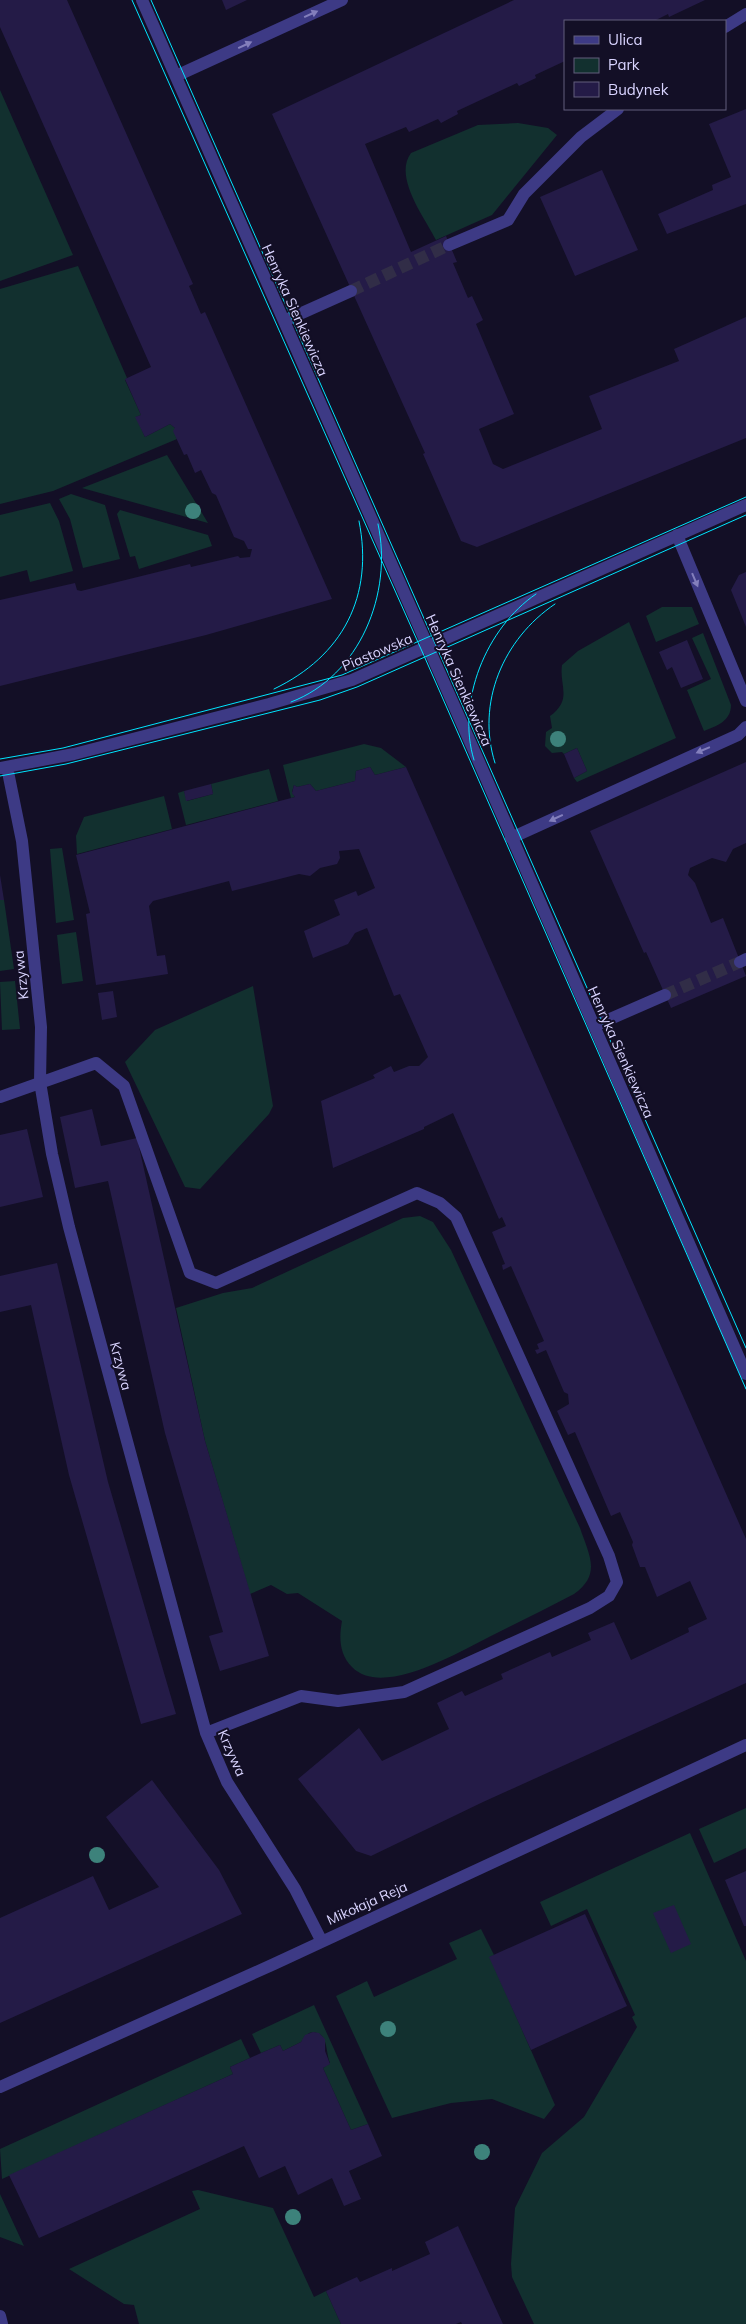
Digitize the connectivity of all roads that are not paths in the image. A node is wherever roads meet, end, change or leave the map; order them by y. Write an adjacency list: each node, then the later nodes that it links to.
1 (142, 0): 5 (street, Henryka Sienkiewicza)
2 (342, 0): 5 (street, one-way to 2)
3 (746, 14): 4 (street)
4 (726, 26)
5 (176, 76): 9 (street, Henryka Sienkiewicza)
6 (617, 110): 7 (street)
7 (450, 244)
8 (351, 291): 9 (street)
9 (284, 321): 12 (street, Henryka Sienkiewicza)
10 (746, 505): 11 (street, Piastowska)
11 (677, 535): 12 (street, Piastowska); 13 (street, one-way to 13)
12 (428, 647): 15 (street, Piastowska); 16 (street, Henryka Sienkiewicza)
13 (746, 701)
14 (746, 727): 16 (street, one-way to 16)
15 (4, 767): 19 (street, Krzywa)
16 (511, 838): 18 (street, Henryka Sienkiewicza)
17 (665, 995): 18 (street)
18 (594, 1026): 21 (street, Henryka Sienkiewicza)
19 (40, 1082): 20 (street); 22 (street, Krzywa); 22 (street)
20 (0, 1097)
21 (746, 1374)
22 (206, 1733): 24 (street, Krzywa)
23 (746, 1746): 24 (street, Mikołaja Reja)
24 (321, 1940): 25 (street, Mikołaja Reja)
25 (0, 2087)
26 (0, 2316): 27 (street)
27 (2, 2324)

